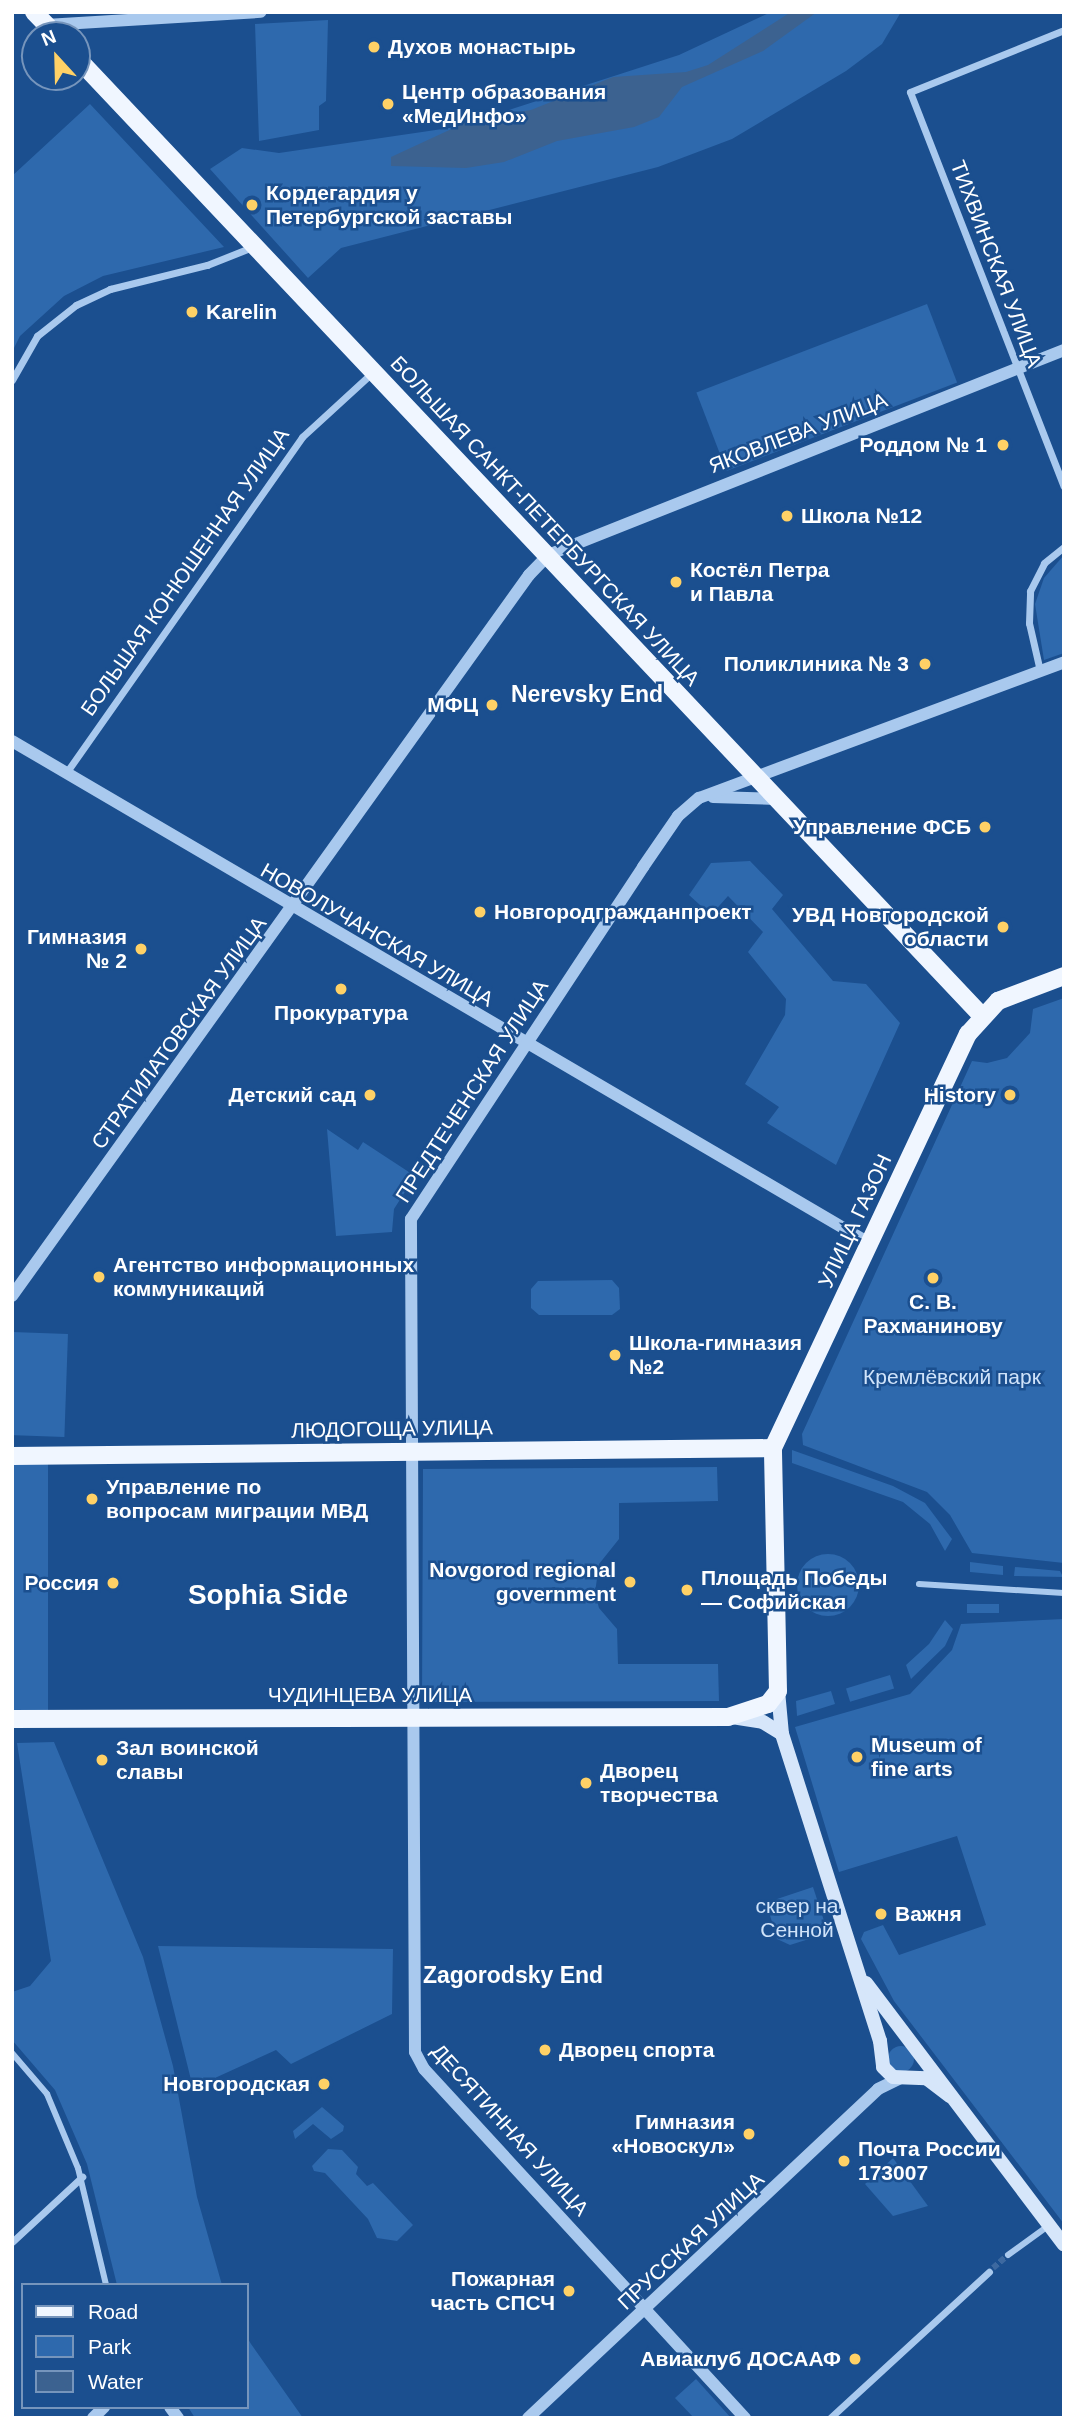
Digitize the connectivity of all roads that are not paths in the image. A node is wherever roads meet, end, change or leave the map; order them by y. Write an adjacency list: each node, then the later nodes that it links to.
1 (261, 12): 2 (street)
2 (46, 21)
3 (1064, 30): 7 (street, ТИХВИНСКАЯ УЛИЦА)
4 (91, 73): 5 (main road, БОЛЬШАЯ САНКТ-ПЕТЕРБУРГСКАЯ УЛИЦА)
5 (255, 246): 8 (main road, БОЛЬШАЯ САНКТ-ПЕТЕРБУРГСКАЯ УЛИЦА); 9 (street)
6 (1064, 350): 7 (street, ЯКОВЛЕВА УЛИЦА)
7 (1018, 368): 10 (street, ТИХВИНСКАЯ УЛИЦА); 12 (street, ЯКОВЛЕВА УЛИЦА)
8 (373, 372): 12 (main road, БОЛЬШАЯ САНКТ-ПЕТЕРБУРГСКАЯ УЛИЦА); 16 (street, БОЛЬШАЯ КОНЮШЕННАЯ УЛИЦА)
9 (12, 380)
10 (1064, 486)
11 (1064, 547): 14 (street)
12 (548, 555): 17 (main road, БОЛЬШАЯ САНКТ-ПЕТЕРБУРГСКАЯ УЛИЦА); 20 (street, СТРАТИЛАТОВСКАЯ УЛИЦА)
13 (1064, 662): 14 (street, ПРЕДТЕЧЕНСКАЯ УЛИЦА)
14 (1040, 671): 17 (street, ПРЕДТЕЧЕНСКАЯ УЛИЦА)
15 (12, 740): 16 (street, НОВОЛУЧАНСКАЯ УЛИЦА)
16 (66, 773): 20 (street, НОВОЛУЧАНСКАЯ УЛИЦА)
17 (755, 776): 18 (street, ПРЕДТЕЧЕНСКАЯ УЛИЦА); 19 (main road, БОЛЬШАЯ САНКТ-ПЕТЕРБУРГСКАЯ УЛИЦА)
18 (699, 798): 19 (street); 23 (street, ПРЕДТЕЧЕНСКАЯ УЛИЦА)
19 (777, 799): 22 (main road, БОЛЬШАЯ САНКТ-ПЕТЕРБУРГСКАЯ УЛИЦА)
20 (293, 909): 23 (street, НОВОЛУЧАНСКАЯ УЛИЦА); 25 (street, СТРАТИЛАТОВСКАЯ УЛИЦА)
21 (1064, 976): 22 (main road)
22 (981, 1015): 24 (main road, УЛИЦА ГАЗОН)
23 (526, 1044): 24 (street, НОВОЛУЧАНСКАЯ УЛИЦА); 27 (street, ПРЕДТЕЧЕНСКАЯ УЛИЦА)
24 (869, 1243): 26 (main road, УЛИЦА ГАЗОН)
25 (12, 1296)
26 (773, 1448): 27 (main road, ЛЮДОГОЩА УЛИЦА); 31 (main road)
27 (411, 1452): 28 (main road, ЛЮДОГОЩА УЛИЦА); 33 (street, ПРЕДТЕЧЕНСКАЯ УЛИЦА)
28 (12, 1456)
29 (919, 1584): 30 (street)
30 (1064, 1593)
31 (778, 1691): 32 (main road, ЧУДИНЦЕВА УЛИЦА); 35 (main road)
32 (728, 1717): 33 (main road, ЧУДИНЦЕВА УЛИЦА); 35 (main road, ЧУДИНЦЕВА УЛИЦА)
33 (413, 1718): 34 (main road, ЧУДИНЦЕВА УЛИЦА); 50 (street, ДЕСЯТИННАЯ УЛИЦА)
34 (12, 1719)
35 (782, 1734): 36 (main road)
36 (857, 1966): 37 (main road); 39 (main road)
37 (916, 2049): 39 (main road); 40 (main road); 42 (main road)
38 (12, 2053): 43 (street)
39 (882, 2063): 40 (main road); 41 (street)
40 (904, 2078): 41 (street, ПРУССКАЯ УЛИЦА); 42 (main road)
41 (878, 2090): 50 (street, ПРУССКАЯ УЛИЦА)
42 (950, 2096): 44 (main road)
43 (82, 2177): 45 (street); 49 (street)
44 (1048, 2226): 46 (main road); 47 (street)
45 (12, 2242)
46 (1063, 2245)
47 (1008, 2255)
48 (991, 2270): 53 (street)
49 (106, 2283)
50 (648, 2309): 51 (street, ПРУССКАЯ УЛИЦА); 52 (street, ДЕСЯТИННАЯ УЛИЦА)
51 (528, 2418)
52 (746, 2418)
53 (830, 2418)

